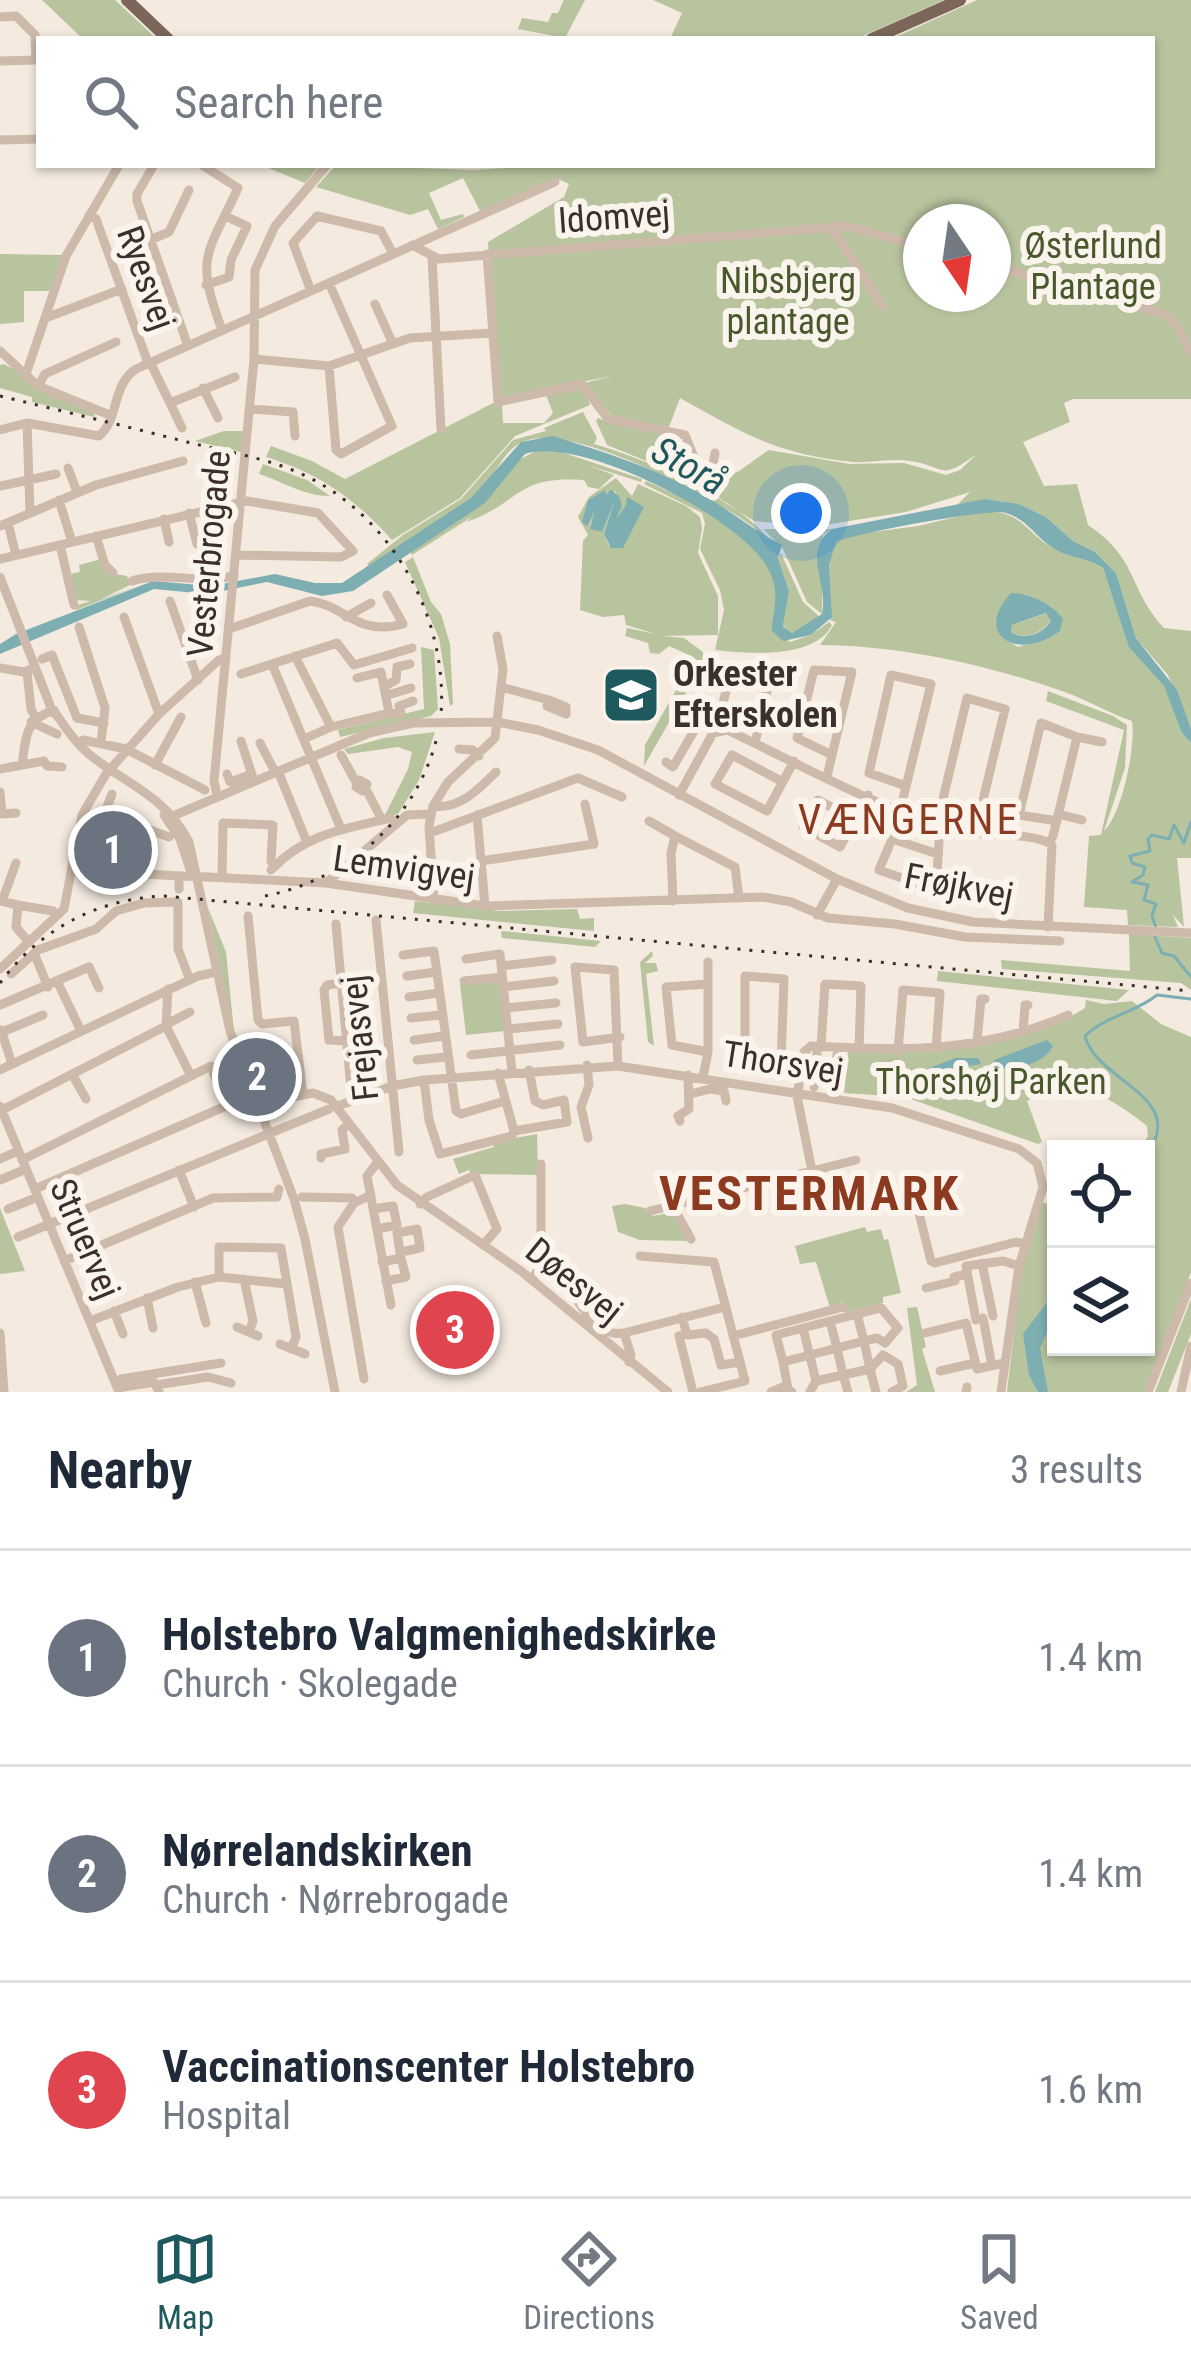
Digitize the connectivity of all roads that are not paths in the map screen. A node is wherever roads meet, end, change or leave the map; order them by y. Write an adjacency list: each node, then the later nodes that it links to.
1 (127, 0): 4 (main road)
2 (960, 0): 5 (main road)
3 (0, 17): 6 (street)
4 (165, 36)
5 (879, 36)
6 (0, 61)
7 (36, 139): 8 (street)
8 (0, 140)
9 (117, 168): 15 (street)
10 (152, 168): 18 (street)
11 (207, 168): 16 (street)
12 (325, 168): 31 (street, Vesterbrogade)
13 (555, 182): 20 (street, Idomvej)
14 (189, 190): 18 (street)
15 (89, 215): 27 (street, Ryesvej); 32 (street)
16 (225, 216): 26 (street); 26 (street)
17 (825, 228): 19 (street, Idomvej); 22 (street, Idomvej); 30 (street)
18 (151, 240): 38 (street)
19 (903, 242)
20 (412, 245): 21 (street, Idomvej); 23 (street)
21 (393, 254): 25 (street, Idomvej); 28 (street)
22 (487, 254): 23 (street, Idomvej); 34 (street)
23 (432, 257): 35 (street)
24 (1011, 271): 41 (street)
25 (329, 283): 28 (street, Idomvej); 40 (street)
26 (206, 285): 33 (street)
27 (122, 289): 32 (street); 43 (street, Ryesvej)
28 (311, 291): 31 (street, Idomvej)
29 (375, 304): 37 (street)
30 (882, 305)
31 (255, 316): 33 (street, Idomvej); 42 (street, Vesterbrogade)
32 (48, 317): 45 (street)
33 (222, 330): 38 (street, Idomvej)
34 (492, 333): 35 (street); 59 (street)
35 (435, 336): 37 (street); 56 (street)
36 (116, 342): 48 (street)
37 (392, 342): 40 (street)
38 (188, 346): 43 (street, Idomvej)
39 (0, 351): 45 (street)
40 (361, 353): 44 (street); 44 (street)
41 (1191, 353)
42 (254, 359): 44 (street); 51 (street, Vesterbrogade)
43 (151, 366): 47 (street, Idomvej); 50 (street, Ryesvej); 53 (street)
44 (329, 366)
45 (25, 377): 48 (street)
46 (235, 377): 49 (street)
47 (139, 380)
48 (38, 386): 53 (street)
49 (203, 388): 50 (street); 52 (street)
50 (168, 406): 55 (street, Ryesvej)
51 (249, 409): 58 (street); 67 (street, Vesterbrogade)
52 (218, 418)
53 (111, 419): 54 (street)
54 (27, 423): 57 (street); 63 (street)
55 (182, 428)
56 (441, 429)
57 (0, 430)
58 (295, 436)
59 (715, 453)
60 (183, 461): 65 (street)
61 (68, 467): 65 (street)
62 (56, 474): 63 (street)
63 (29, 480): 64 (street); 68 (street)
64 (0, 486)
65 (77, 492): 66 (street)
66 (59, 500): 68 (street); 73 (street)
67 (241, 501): 69 (street); 78 (street, Vesterbrogade); 78 (street)
68 (30, 513): 71 (street)
69 (189, 513): 70 (street); 75 (street)
70 (164, 519): 72 (street); 74 (street)
71 (4, 524): 77 (street)
72 (96, 536): 73 (street); 80 (street)
73 (72, 542): 76 (street)
74 (169, 542)
75 (197, 544)
76 (60, 545): 77 (street); 87 (street)
77 (16, 555): 79 (street)
78 (236, 556): 81 (street, Vesterbrogade)
79 (0, 560)
80 (113, 573)
81 (234, 576): 83 (street); 91 (street, Vesterbrogade)
82 (0, 577): 98 (street)
83 (132, 581)
84 (387, 595): 89 (street)
85 (170, 602): 102 (street)
86 (371, 603): 89 (street)
87 (74, 605)
88 (124, 617): 109 (street)
89 (346, 617): 91 (street)
90 (79, 627): 113 (street)
91 (229, 628): 95 (street, Vesterbrogade)
92 (497, 636): 103 (street)
93 (412, 648): 94 (street)
94 (295, 656): 96 (street); 115 (street)
95 (226, 658): 102 (street); 150 (street, Vesterbrogade)
96 (272, 664): 100 (street); 118 (street)
97 (410, 664): 104 (street)
98 (35, 666): 99 (street); 106 (street); 107 (street); 111 (street)
99 (0, 668)
100 (241, 674)
101 (357, 677): 104 (street)
102 (198, 680): 109 (street)
103 (501, 687): 105 (street); 114 (street)
104 (386, 690): 108 (street); 108 (street)
105 (549, 700)
106 (70, 704): 107 (street); 113 (street)
107 (52, 710): 111 (street); 138 (street)
108 (389, 713): 115 (street)
109 (159, 715): 126 (street)
110 (181, 717): 134 (street)
111 (33, 720): 116 (street); 135 (street)
112 (760, 721): 112 (street); 124 (street)
113 (104, 723): 121 (street)
114 (497, 725): 130 (street); 131 (street, Frøjkvej); 149 (street, Frøjkvej)
115 (331, 727): 118 (street)
116 (57, 734)
117 (1077, 737): 122 (street); 160 (street); 160 (street)
118 (304, 739): 131 (street)
119 (83, 740): 121 (street)
120 (242, 741): 143 (street)
121 (100, 742): 126 (street)
122 (1102, 742)
123 (260, 743): 139 (street)
124 (755, 743): 125 (street); 132 (street)
125 (705, 747): 133 (street); 149 (street)
126 (126, 749): 134 (street); 138 (street)
127 (459, 749): 130 (street)
128 (341, 755): 167 (street)
129 (832, 755): 129 (street); 142 (street)
130 (479, 756): 154 (street)
131 (310, 757): 139 (street, Frøjkvej); 167 (street)
132 (794, 761): 142 (street); 144 (street)
133 (665, 762)
134 (154, 764): 146 (street)
135 (22, 765): 136 (street); 137 (street)
136 (62, 767)
137 (0, 769)
138 (108, 771): 161 (street); 174 (street)
139 (276, 771): 143 (street, Frøjkvej); 172 (street)
140 (496, 772): 154 (street)
141 (227, 774): 143 (street, Frøjkvej)
142 (827, 776): 151 (street)
143 (253, 777): 150 (street, Frøjkvej)
144 (783, 782): 144 (street)
145 (906, 786): 145 (street); 155 (street)
146 (205, 790)
147 (0, 792): 157 (street)
148 (112, 794): 158 (street)
149 (680, 794): 165 (street, Frøjkvej); 165 (street, Frøjkvej)
150 (217, 795): 161 (street, Frøjkvej)
151 (868, 795): 155 (street); 162 (street)
152 (622, 797): 159 (street)
153 (585, 804): 177 (street)
154 (432, 810): 168 (street); 184 (street)
155 (901, 810): 166 (street)
156 (980, 812): 156 (street); 169 (street)
157 (16, 813)
158 (109, 815): 171 (street); 176 (street)
159 (477, 815): 168 (street); 177 (street)
160 (1058, 818): 163 (street); 173 (street)
161 (172, 819): 207 (street)
162 (855, 820): 162 (street)
163 (1082, 820)
164 (649, 821): 170 (street)
165 (735, 824): 183 (street, Frøjkvej)
166 (940, 825): 169 (street); 175 (street)
167 (341, 829): 172 (street)
168 (430, 833): 188 (street)
169 (975, 833): 173 (street)
170 (675, 836): 186 (street); 189 (street)
171 (170, 837)
172 (306, 840): 179 (street)
173 (1050, 842): 197 (street)
174 (75, 851): 176 (street, Lemvigvej); 199 (street)
175 (938, 854): 175 (street)
176 (91, 857): 180 (street, Lemvigvej)
177 (481, 860): 191 (street)
178 (16, 863): 187 (street)
179 (274, 866): 181 (street); 182 (street)
180 (179, 876): 181 (street, Lemvigvej, bridge); 185 (street)
181 (222, 878): 182 (street, Lemvigvej)
182 (263, 879): 184 (street, Lemvigvej)
183 (837, 879): 193 (street); 197 (street, Frøjkvej)
184 (326, 884): 188 (street, Lemvigvej)
185 (178, 889)
186 (739, 898): 189 (street, Lemvigvej); 193 (street, Lemvigvej)
187 (1, 901): 190 (street)
188 (434, 901): 191 (street, Lemvigvej)
189 (673, 901): 191 (street, Lemvigvej)
190 (19, 904): 192 (street); 199 (street)
191 (485, 906)
192 (53, 911)
193 (817, 915): 200 (street, Lemvigvej)
194 (248, 916): 274 (street)
195 (376, 920): 270 (street, Frejasvej)
196 (336, 924): 214 (street)
197 (1048, 927): 198 (street, Frøjkvej)
198 (1191, 933)
199 (27, 940): 206 (street)
200 (1060, 941)
201 (34, 952): 206 (street); 211 (street); 216 (street)
202 (404, 955): 208 (street)
203 (466, 959): 210 (street)
204 (553, 960): 210 (street)
205 (708, 962): 215 (street)
206 (5, 972)
207 (213, 972): 211 (street); 280 (street)
208 (436, 972): 209 (street); 219 (street)
209 (407, 976)
210 (502, 977): 212 (street); 213 (street); 225 (street)
211 (190, 980): 218 (street)
212 (464, 981)
213 (554, 981)
214 (341, 983): 240 (street); 240 (street)
215 (708, 983): 247 (street); 247 (street)
216 (53, 985): 217 (street); 223 (street); 235 (street)
217 (100, 988)
218 (168, 989): 232 (street); 235 (street)
219 (439, 993): 220 (street); 228 (street)
220 (409, 997)
221 (985, 999): 241 (street)
222 (556, 1003): 225 (street)
223 (0, 1005)
224 (1028, 1005): 236 (street)
225 (506, 1008): 234 (street)
226 (190, 1012): 232 (street)
227 (1065, 1014): 236 (street)
228 (441, 1015): 230 (street); 237 (street)
229 (43, 1016): 233 (street)
230 (411, 1018)
231 (558, 1024): 234 (street)
232 (167, 1025): 264 (street); 266 (street)
233 (1, 1029): 254 (street)
234 (508, 1029): 246 (street)
235 (80, 1031): 254 (street)
236 (1023, 1032): 241 (street)
237 (444, 1036): 239 (street); 251 (street)
238 (620, 1037): 238 (street); 256 (street)
239 (414, 1040)
240 (346, 1041): 277 (street)
241 (977, 1042): 244 (street)
242 (560, 1045): 246 (street)
243 (859, 1049): 245 (street); 245 (street); 248 (street)
244 (936, 1049): 248 (street); 248 (street)
245 (819, 1050): 257 (street); 260 (street)
246 (510, 1051): 250 (street); 262 (street)
247 (708, 1052): 267 (street)
248 (898, 1052)
249 (837, 1054): 261 (street)
250 (471, 1055)
251 (446, 1057): 252 (street); 268 (street)
252 (417, 1060)
253 (781, 1063): 253 (street); 257 (street)
254 (12, 1064): 258 (street)
255 (587, 1065): 256 (street, Thorsvej); 259 (street, Thorsvej); 287 (street)
256 (618, 1066): 265 (street, Thorsvej)
257 (802, 1068): 260 (street); 273 (street)
258 (0, 1070)
259 (529, 1070): 262 (street, Thorsvej); 285 (street)
260 (815, 1070): 261 (street); 271 (street)
261 (838, 1071): 272 (street)
262 (512, 1072): 263 (street, Thorsvej)
263 (498, 1073): 268 (street, Thorsvej); 278 (street)
264 (72, 1074): 276 (street); 281 (street)
265 (688, 1075): 267 (street, Thorsvej); 275 (street, Thorsvej)
266 (191, 1076): 291 (street); 299 (street)
267 (703, 1077): 273 (street, Thorsvej)
268 (448, 1078): 269 (street, Thorsvej); 278 (street)
269 (424, 1080): 270 (street, Thorsvej); 285 (street)
270 (392, 1086): 277 (street, Thorsvej); 288 (street, Frejasvej)
271 (814, 1087)
272 (835, 1089)
273 (797, 1091): 296 (street); 315 (street, Thorsvej)
274 (302, 1094): 280 (street); 282 (street)
275 (690, 1094): 279 (street, Thorsvej); 283 (street, Thorsvej)
276 (86, 1099)
277 (352, 1100): 282 (street, Thorsvej)
278 (505, 1101): 285 (street)
279 (726, 1101)
280 (256, 1104): 286 (street)
281 (1, 1108): 291 (street, Struervej)
282 (333, 1108): 284 (street, Døesvej); 286 (street, Thorsvej)
283 (680, 1121)
284 (350, 1124): 289 (street); 293 (street, Døesvej)
285 (514, 1131)
286 (269, 1134): 295 (street, Thorsvej); 377 (street)
287 (588, 1138)
288 (399, 1152)
289 (321, 1158)
290 (0, 1159): 291 (street)
291 (22, 1160): 297 (street); 299 (street, Struervej)
292 (856, 1160): 296 (street)
293 (377, 1162): 300 (street); 303 (street, Døesvej)
294 (541, 1164): 323 (street)
295 (179, 1170): 305 (street); 310 (street, Thorsvej)
296 (812, 1171): 304 (street)
297 (0, 1180)
298 (279, 1189): 305 (street)
299 (37, 1193): 306 (street); 310 (street, Struervej)
300 (370, 1195): 302 (street); 307 (street)
301 (302, 1197): 302 (street)
302 (354, 1203): 368 (street)
303 (421, 1204): 316 (street, Døesvej); 316 (street, Døesvej)
304 (672, 1205): 309 (street); 314 (street)
305 (194, 1207): 319 (street)
306 (8, 1209)
307 (373, 1209): 311 (street); 312 (street)
308 (918, 1209): 315 (street)
309 (650, 1211)
310 (50, 1224): 313 (street, Thorsvej); 319 (street, Struervej)
311 (377, 1229): 312 (street); 320 (street)
312 (397, 1229): 317 (street); 317 (street)
313 (18, 1237)
314 (691, 1239)
315 (1025, 1244): 322 (street, Thorsvej)
316 (483, 1245): 327 (street, Døesvej)
317 (400, 1255): 320 (street); 328 (street)
318 (640, 1256): 335 (street)
319 (64, 1261): 343 (street, Struervej)
320 (382, 1262): 328 (street)
321 (982, 1263): 322 (street); 324 (street); 341 (street)
322 (1018, 1266): 338 (street, Thorsvej)
323 (541, 1268): 327 (street); 351 (street)
324 (967, 1274): 332 (street); 341 (street)
325 (219, 1276): 326 (street); 329 (street); 331 (street)
326 (244, 1279): 331 (street); 345 (street)
327 (532, 1280): 360 (street, Døesvej)
328 (386, 1281): 334 (street)
329 (195, 1282): 333 (street); 344 (street)
330 (1191, 1283): 386 (street)
331 (287, 1284): 357 (street)
332 (926, 1288)
333 (146, 1298): 337 (street); 346 (street)
334 (391, 1305)
335 (725, 1307): 340 (street, Døesvej); 353 (street)
336 (842, 1307): 353 (street)
337 (114, 1311): 343 (street); 350 (street)
338 (1010, 1311): 341 (street); 364 (street, Thorsvej)
339 (857, 1315): 342 (street); 354 (street); 354 (street)
340 (679, 1318): 351 (street, Døesvej); 352 (street)
341 (980, 1319): 349 (street); 363 (street); 364 (street)
342 (830, 1321): 347 (street); 356 (street)
343 (90, 1322): 373 (street, Struervej)
344 (205, 1323)
345 (236, 1327)
346 (154, 1328)
347 (803, 1328): 358 (street); 361 (street)
348 (0, 1333): 376 (street)
349 (925, 1333)
350 (123, 1334)
351 (624, 1334): 360 (street, Døesvej)
352 (686, 1334): 359 (street); 379 (street)
353 (733, 1336): 359 (street)
354 (864, 1341): 356 (street); 365 (street)
355 (1191, 1346): 372 (street)
356 (837, 1348): 358 (street); 367 (street)
357 (305, 1354)
358 (810, 1355): 361 (street); 370 (street)
359 (740, 1361): 379 (street)
360 (629, 1362): 378 (street, Døesvej)
361 (783, 1362): 375 (street)
362 (221, 1363): 369 (street)
363 (975, 1363): 364 (street); 366 (street)
364 (1000, 1366): 385 (street, Thorsvej)
365 (870, 1369): 367 (street); 383 (street); 384 (street)
366 (940, 1371)
367 (843, 1375): 370 (street); 382 (street)
368 (364, 1379)
369 (141, 1380): 373 (street); 374 (street)
370 (816, 1381): 381 (street)
371 (232, 1383): 374 (street)
372 (1185, 1385)
373 (119, 1386)
374 (157, 1388)
375 (790, 1391): 380 (street)
376 (4, 1392)
377 (335, 1392)
378 (668, 1392)
379 (696, 1392)
380 (771, 1392)
381 (810, 1392)
382 (848, 1392)
383 (876, 1392)
384 (892, 1392)
385 (1003, 1392)
386 (1148, 1392)

